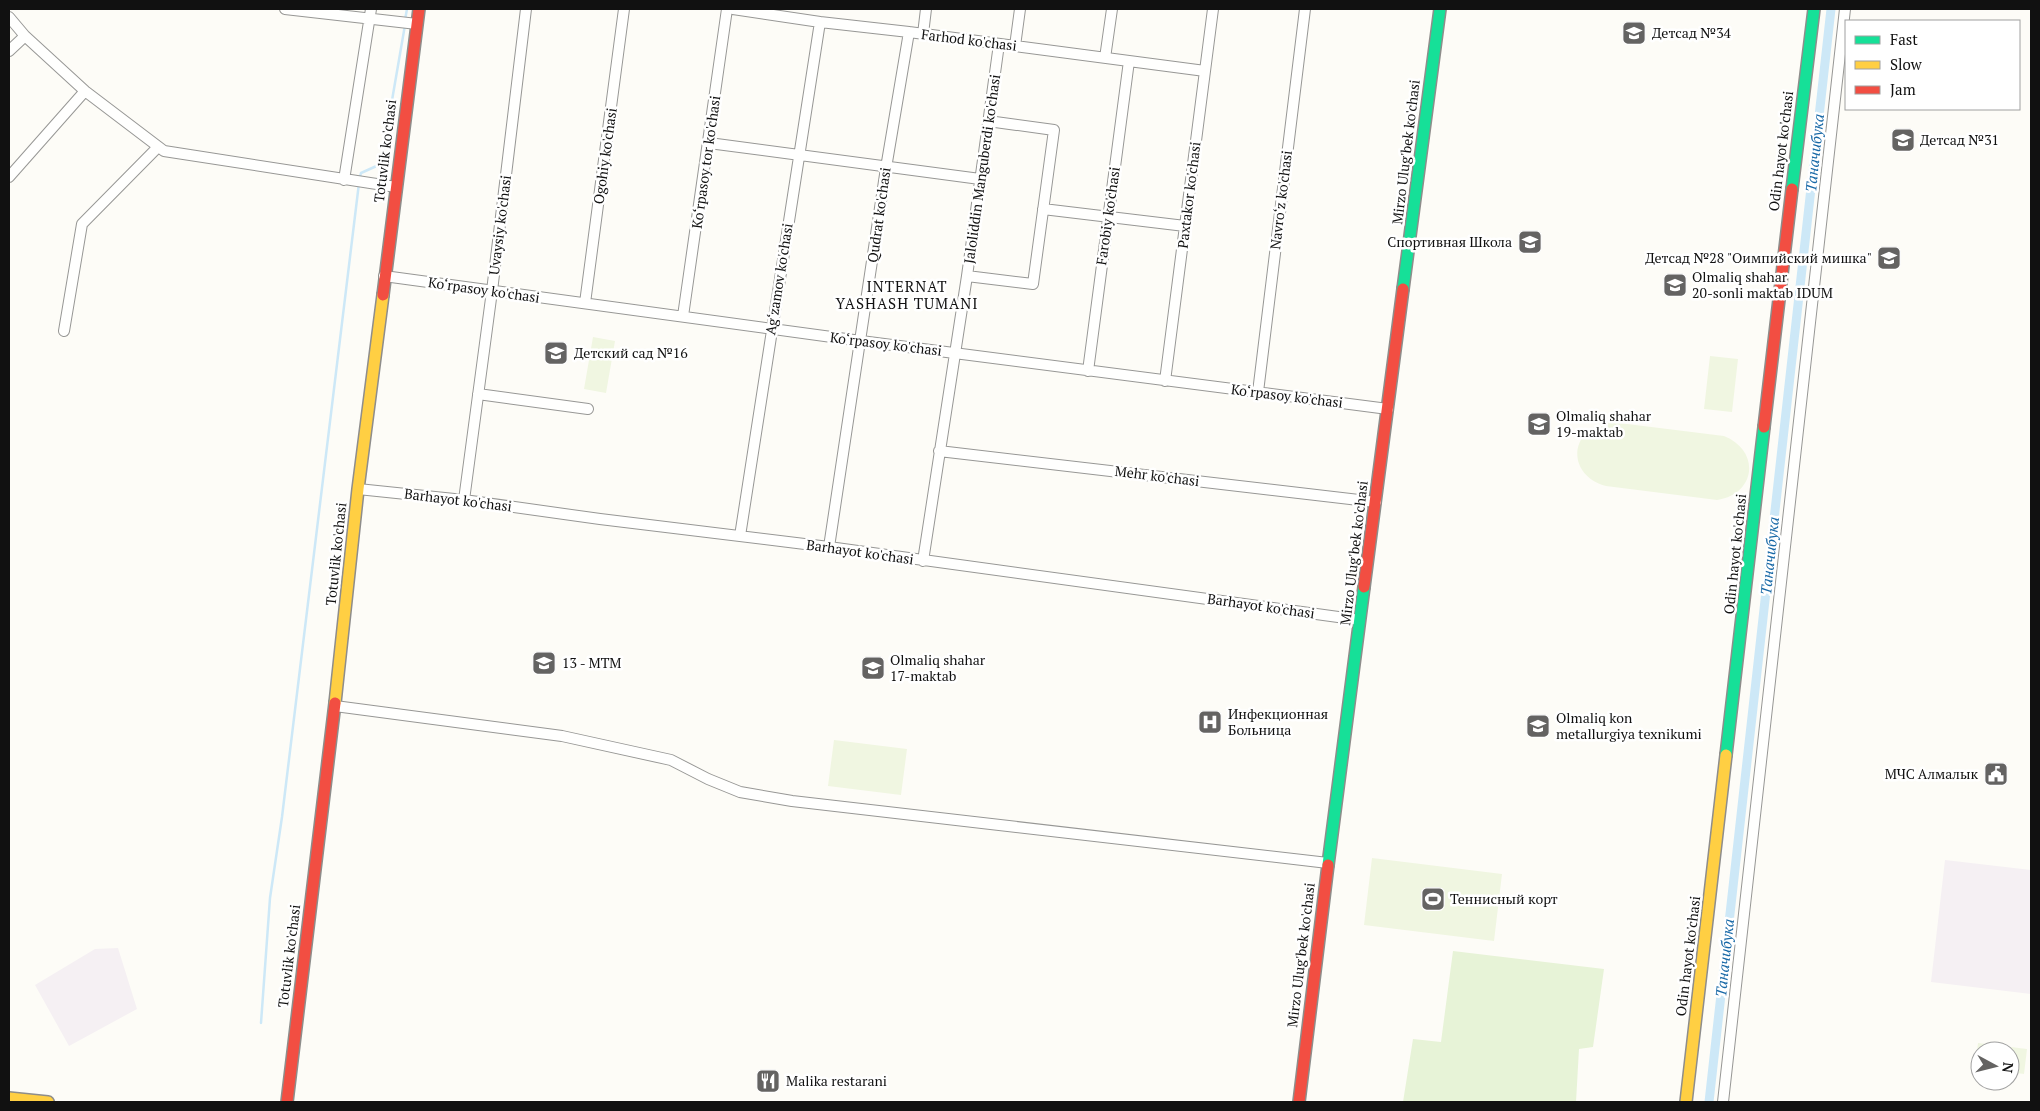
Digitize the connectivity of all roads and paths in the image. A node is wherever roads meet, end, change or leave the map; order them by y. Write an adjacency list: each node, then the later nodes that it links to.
1 (284, 9): 15 (street)
2 (419, 9): 18 (main road, Totuvlik ko'chasi)
3 (526, 9): 43 (street, Uvaysiy ko'chasi)
4 (624, 9): 44 (street, Ogohiy ko'chasi)
5 (727, 9): 30 (street, Ko‘rpasoy tor ko'chasi)
6 (733, 9): 17 (street, Farhod ko'chasi)
7 (926, 9): 20 (street)
8 (1020, 9): 23 (street)
9 (1112, 9): 25 (street)
10 (1213, 9): 27 (street, Paxtakor ko'chasi)
11 (1305, 9): 52 (street, Navro‘z ko'chasi)
12 (1440, 9): 55 (main road, Mirzo Ulug'bek ko'chasi)
13 (1814, 9): 70 (main road, Odin hayot ko'chasi)
14 (1845, 9): 71 (street)
15 (370, 14): 18 (street); 35 (street)
16 (9, 18): 21 (street)
17 (820, 22): 19 (street, Farhod ko'chasi); 32 (street, Ag‘zamov ko'chasi)
18 (414, 24): 37 (main road, Totuvlik ko'chasi)
19 (909, 32): 20 (street, Farhod ko'chasi); 33 (street, Qudrat ko'chasi)
20 (923, 34): 22 (street, Farhod ko'chasi)
21 (25, 36): 24 (street); 28 (street)
22 (999, 44): 23 (street, Farhod ko'chasi); 29 (street, Jaloliddin Manguberdi ko'chasi)
23 (1015, 46): 25 (street, Farhod ko'chasi)
24 (9, 51)
25 (1105, 58): 26 (street, Farhod ko'chasi)
26 (1129, 61): 27 (street, Farhod ko'chasi); 39 (street, Farobiy ko'chasi)
27 (1205, 71): 40 (street, Paxtakor ko'chasi)
28 (85, 91): 31 (street); 34 (street)
29 (988, 121): 36 (street, Jaloliddin Manguberdi ko'chasi); 38 (street)
30 (709, 143): 32 (street); 45 (street, Ko‘rpasoy tor ko'chasi)
31 (158, 147): 35 (street); 47 (street)
32 (798, 154): 33 (street); 46 (street, Ag‘zamov ko'chasi)
33 (886, 168): 36 (street); 48 (street, Qudrat ko'chasi)
34 (9, 177)
35 (347, 180): 37 (street)
36 (980, 180): 42 (street, Jaloliddin Manguberdi ko'chasi)
37 (396, 188): 41 (main road, Totuvlik ko'chasi)
38 (1043, 209): 39 (street); 42 (street)
39 (1108, 216): 40 (street); 50 (street, Farobiy ko'chasi)
40 (1185, 226): 51 (street, Paxtakor ko'chasi)
41 (384, 276): 43 (street, Ko‘rpasoy ko'chasi); 57 (main road, Totuvlik ko'chasi)
42 (967, 276): 49 (street, Jaloliddin Manguberdi ko'chasi)
43 (492, 291): 44 (street, Ko‘rpasoy ko'chasi); 53 (street, Uvaysiy ko'chasi)
44 (586, 303): 45 (street, Ko‘rpasoy ko'chasi)
45 (683, 316): 46 (street, Ko‘rpasoy ko'chasi)
46 (772, 328): 48 (street, Ko‘rpasoy ko'chasi); 60 (street, Ag‘zamov ko'chasi)
47 (64, 331)
48 (861, 341): 49 (street, Ko‘rpasoy ko'chasi); 61 (street, Qudrat ko'chasi)
49 (954, 353): 50 (street, Ko‘rpasoy ko'chasi); 56 (street, Jaloliddin Manguberdi ko'chasi)
50 (1088, 371): 51 (street, Ko‘rpasoy ko'chasi)
51 (1165, 380): 52 (street, Ko‘rpasoy ko'chasi)
52 (1258, 392): 55 (street, Ko‘rpasoy ko'chasi)
53 (478, 394): 54 (street); 58 (street, Uvaysiy ko'chasi)
54 (588, 409)
55 (1388, 409): 59 (main road, Mirzo Ulug'bek ko'chasi)
56 (939, 451): 59 (street, Mehr ko'chasi); 62 (street, Jaloliddin Manguberdi ko'chasi)
57 (358, 489): 58 (street, Barhayot ko'chasi); 64 (main road, Totuvlik ko'chasi)
58 (464, 500): 60 (street, Barhayot ko'chasi)
59 (1376, 502): 63 (main road, Mirzo Ulug'bek ko'chasi)
60 (740, 536): 61 (street, Barhayot ko'chasi)
61 (829, 547): 62 (street, Barhayot ko'chasi)
62 (923, 561): 63 (street, Barhayot ko'chasi)
63 (1360, 620): 65 (main road, Mirzo Ulug'bek ko'chasi)
64 (335, 706): 65 (street); 68 (main road, Totuvlik ko'chasi)
65 (1328, 863): 69 (main road, Mirzo Ulug'bek ko'chasi)
66 (9, 1098): 67 (main road)
67 (48, 1102)
68 (287, 1102)
69 (1299, 1102)
70 (1686, 1102)
71 (1723, 1102)

